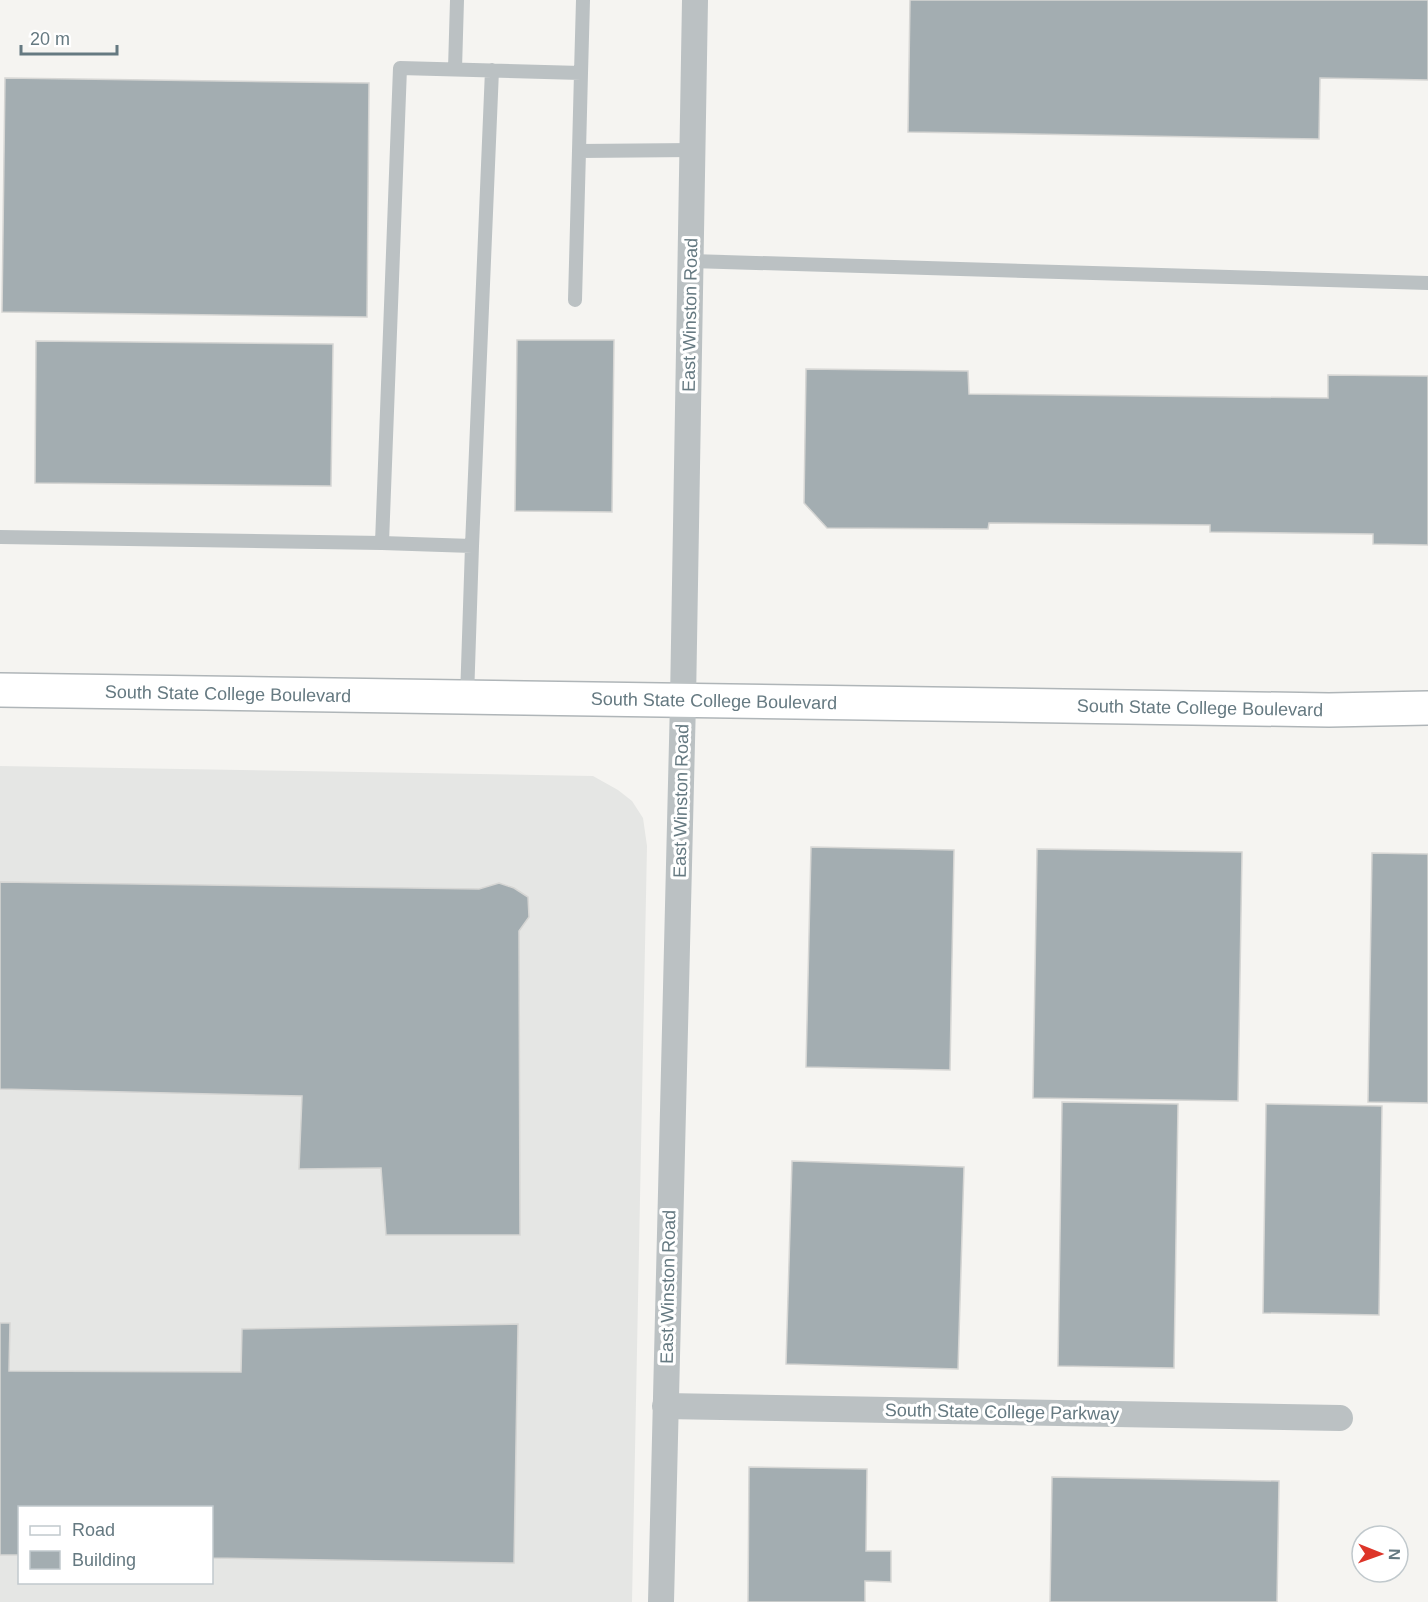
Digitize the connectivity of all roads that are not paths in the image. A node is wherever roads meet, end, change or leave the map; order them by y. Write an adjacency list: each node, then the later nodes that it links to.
1 (457, 0): 4 (lane)
2 (583, 0): 6 (lane)
3 (696, 0): 8 (street, East Winston Road)
4 (455, 69): 5 (lane); 13 (lane)
5 (492, 70): 6 (lane); 14 (lane)
6 (581, 73): 7 (lane)
7 (579, 150): 8 (lane); 11 (lane)
8 (693, 150): 9 (street, East Winston Road)
9 (691, 261): 10 (lane); 17 (street, East Winston Road)
10 (1428, 284)
11 (575, 300)
12 (0, 537): 13 (lane)
13 (382, 543): 14 (lane)
14 (472, 546): 16 (lane)
15 (0, 690): 16 (main road, South State College Boulevard)
16 (467, 698): 17 (main road, South State College Boulevard)
17 (683, 701): 18 (main road, South State College Boulevard); 19 (street, East Winston Road)
18 (1428, 708)
19 (665, 1406): 20 (street, South State College Parkway); 21 (street, East Winston Road)
20 (1340, 1418)
21 (661, 1602)

